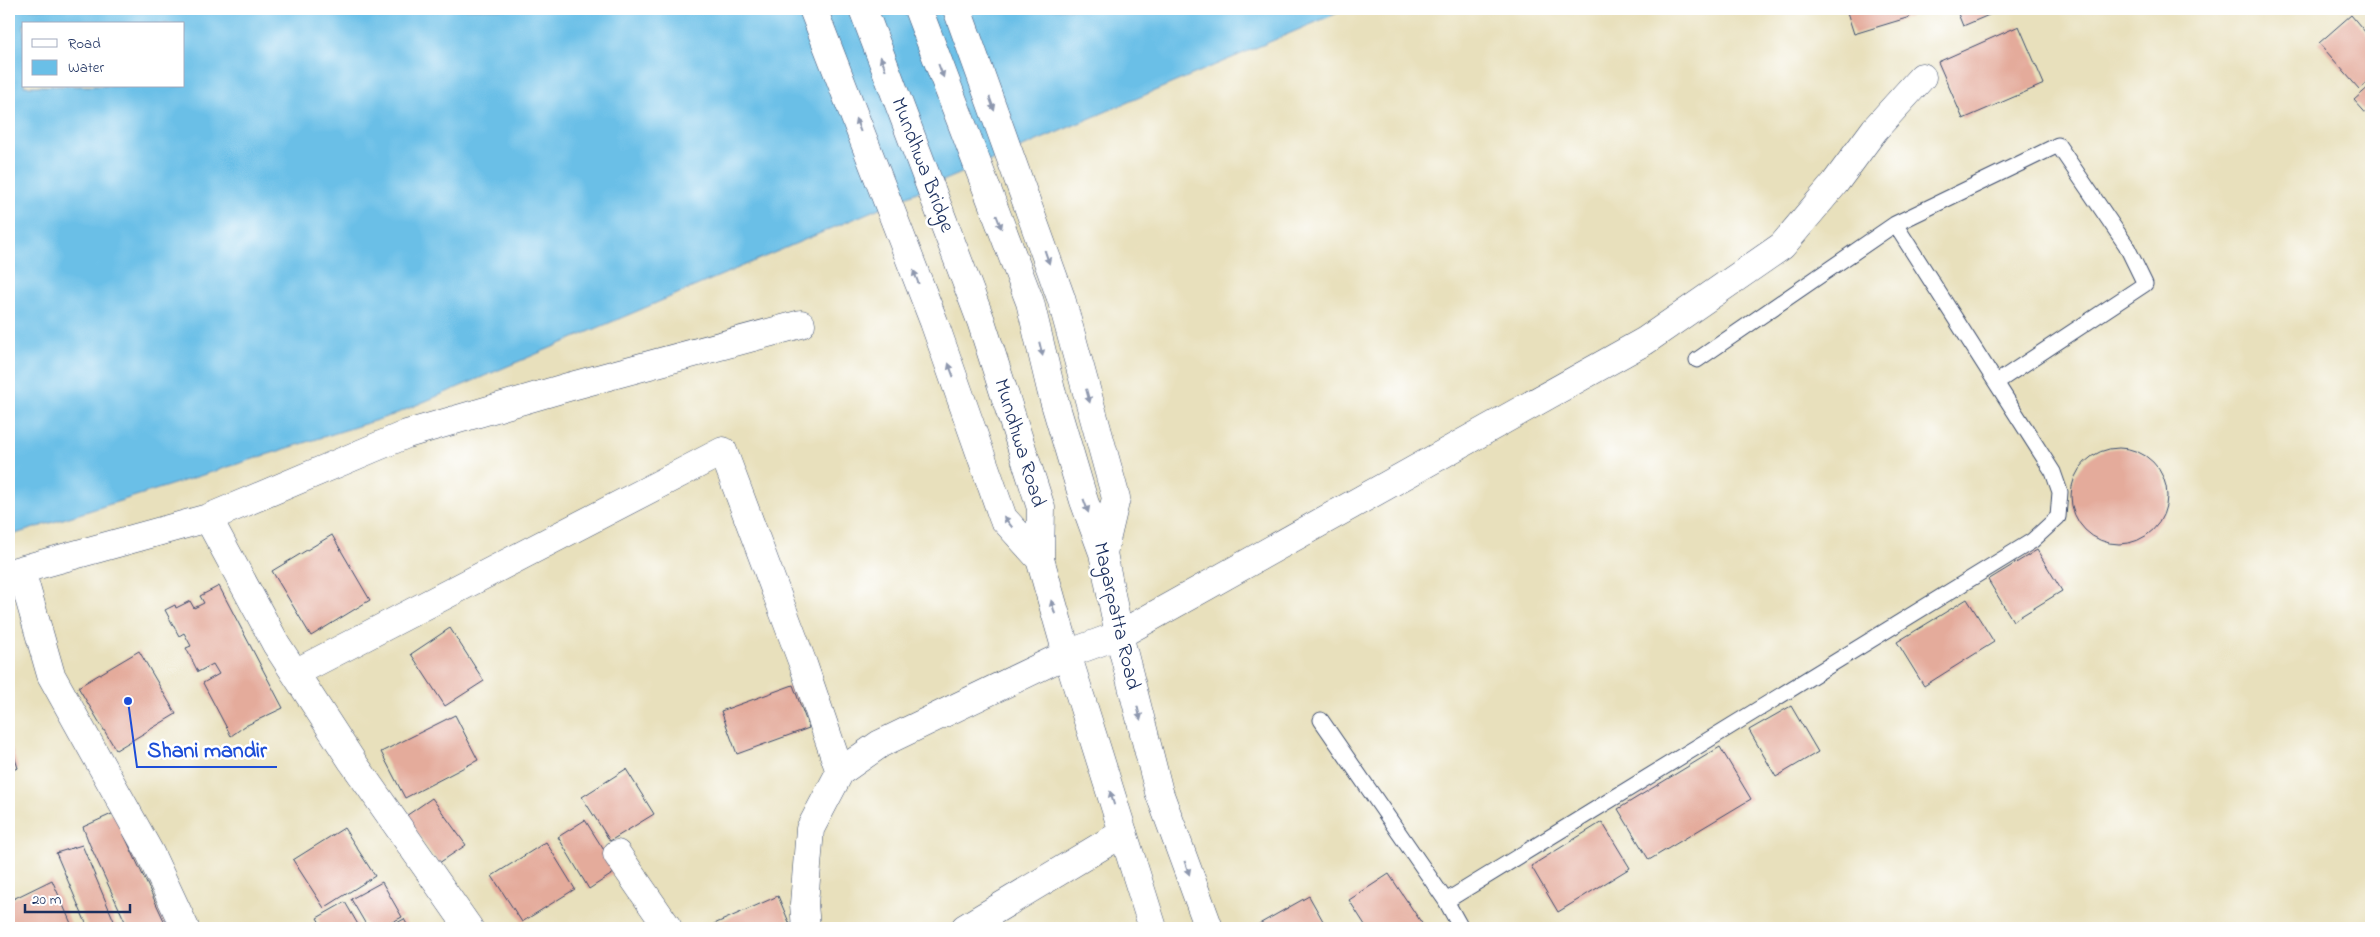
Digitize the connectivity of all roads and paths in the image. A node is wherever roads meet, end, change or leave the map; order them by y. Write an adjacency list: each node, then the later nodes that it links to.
1 (813, 9): 13 (main road, one-way to 1)
2 (863, 9): 7 (main road, Mundhwa Bridge, one-way to 2)
3 (918, 9): 12 (main road, Magarpatta Road, one-way to 12)
4 (957, 9): 12 (main road, one-way to 12)
5 (1922, 76): 15 (main road)
6 (1895, 224): 9 (lane); 10 (lane); 10 (lane)
7 (981, 321): 13 (main road, Mundhwa Road)
8 (801, 324): 11 (main road)
9 (1697, 360)
10 (1997, 382): 22 (lane)
11 (208, 518): 14 (main road); 17 (main road)
12 (1104, 553): 15 (main road, Magarpatta Road)
13 (1040, 559): 16 (main road, Mundhwa Road, one-way to 13)
14 (15, 571): 23 (main road)
15 (1119, 635): 16 (main road); 29 (main road, Magarpatta Road, one-way to 29)
16 (1067, 654): 19 (main road); 20 (main road, one-way to 16)
17 (295, 673): 19 (main road); 24 (main road)
18 (1321, 720): 22 (lane)
19 (840, 772): 26 (main road)
20 (1123, 833): 27 (main road); 28 (main road)
21 (617, 854): 25 (main road)
22 (1446, 901): 30 (lane)
23 (185, 928)
24 (469, 928)
25 (668, 928)
26 (806, 928)
27 (965, 928)
28 (1153, 928)
29 (1209, 928)
30 (1460, 928)

